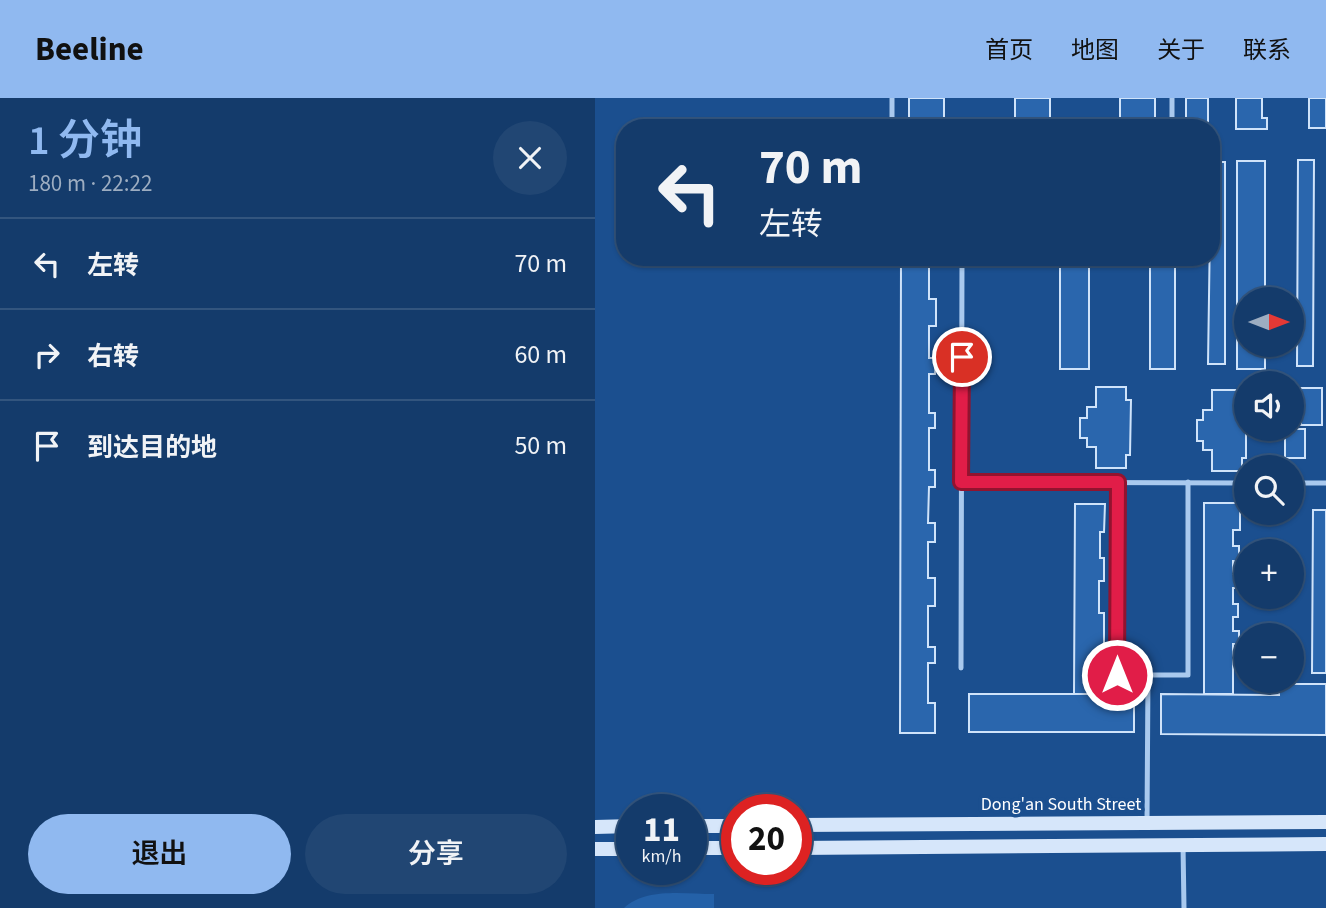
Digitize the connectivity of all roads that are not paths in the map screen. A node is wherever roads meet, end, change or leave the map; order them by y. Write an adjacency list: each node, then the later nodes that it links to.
1 (892, 98): 3 (lane)
2 (1172, 98): 4 (lane)
3 (892, 119)
4 (1172, 119)
5 (962, 266): 6 (lane)
6 (961, 482): 7 (lane); 12 (lane)
7 (1118, 482): 8 (lane); 13 (lane)
8 (1188, 482): 9 (lane); 13 (lane)
9 (1234, 483)
10 (1304, 483): 11 (lane)
11 (1326, 483)
12 (961, 668)
13 (1148, 675): 15 (lane)
14 (1326, 822): 15 (main road, Dong'an South Street)
15 (1147, 823): 16 (main road, Dong'an South Street)
16 (812, 825)
17 (595, 827): 18 (main road)
18 (616, 827)
19 (1326, 844): 20 (main road)
20 (1184, 845): 21 (main road); 24 (lane)
21 (812, 848)
22 (595, 849): 23 (main road)
23 (616, 849)
24 (1184, 908)

